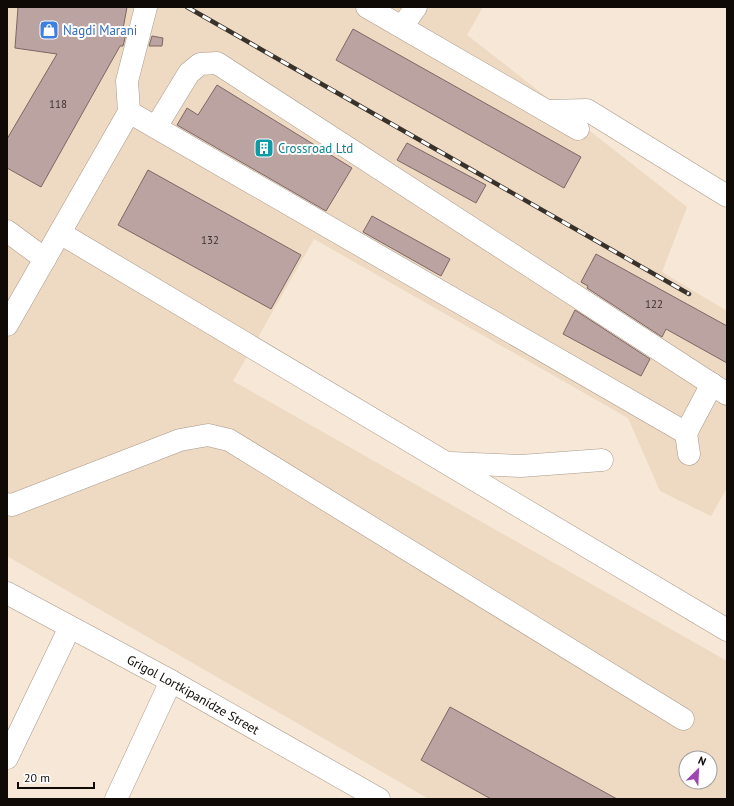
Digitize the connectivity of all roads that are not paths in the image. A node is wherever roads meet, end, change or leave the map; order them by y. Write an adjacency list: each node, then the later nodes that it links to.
1 (146, 7): 6 (street)
2 (367, 7): 4 (street)
3 (416, 7): 4 (street)
4 (402, 27): 5 (street)
5 (546, 111): 8 (street); 9 (street)
6 (130, 112): 7 (street); 11 (street)
7 (156, 128): 14 (street); 14 (street)
8 (578, 129)
9 (727, 196)
10 (7, 231): 12 (street)
11 (60, 233): 12 (street); 16 (street)
12 (45, 259): 13 (street)
13 (7, 325)
14 (720, 389)
15 (602, 460): 16 (street)
16 (447, 463): 20 (street)
17 (7, 504): 22 (street)
18 (7, 593): 19 (street, Grigol Lortkipanidze Street)
19 (70, 627): 21 (street, Grigol Lortkipanidze Street); 23 (street)
20 (727, 630)
21 (172, 681): 24 (street); 25 (street, Grigol Lortkipanidze Street)
22 (683, 720)
23 (7, 758)
24 (116, 799)
25 (379, 799)

